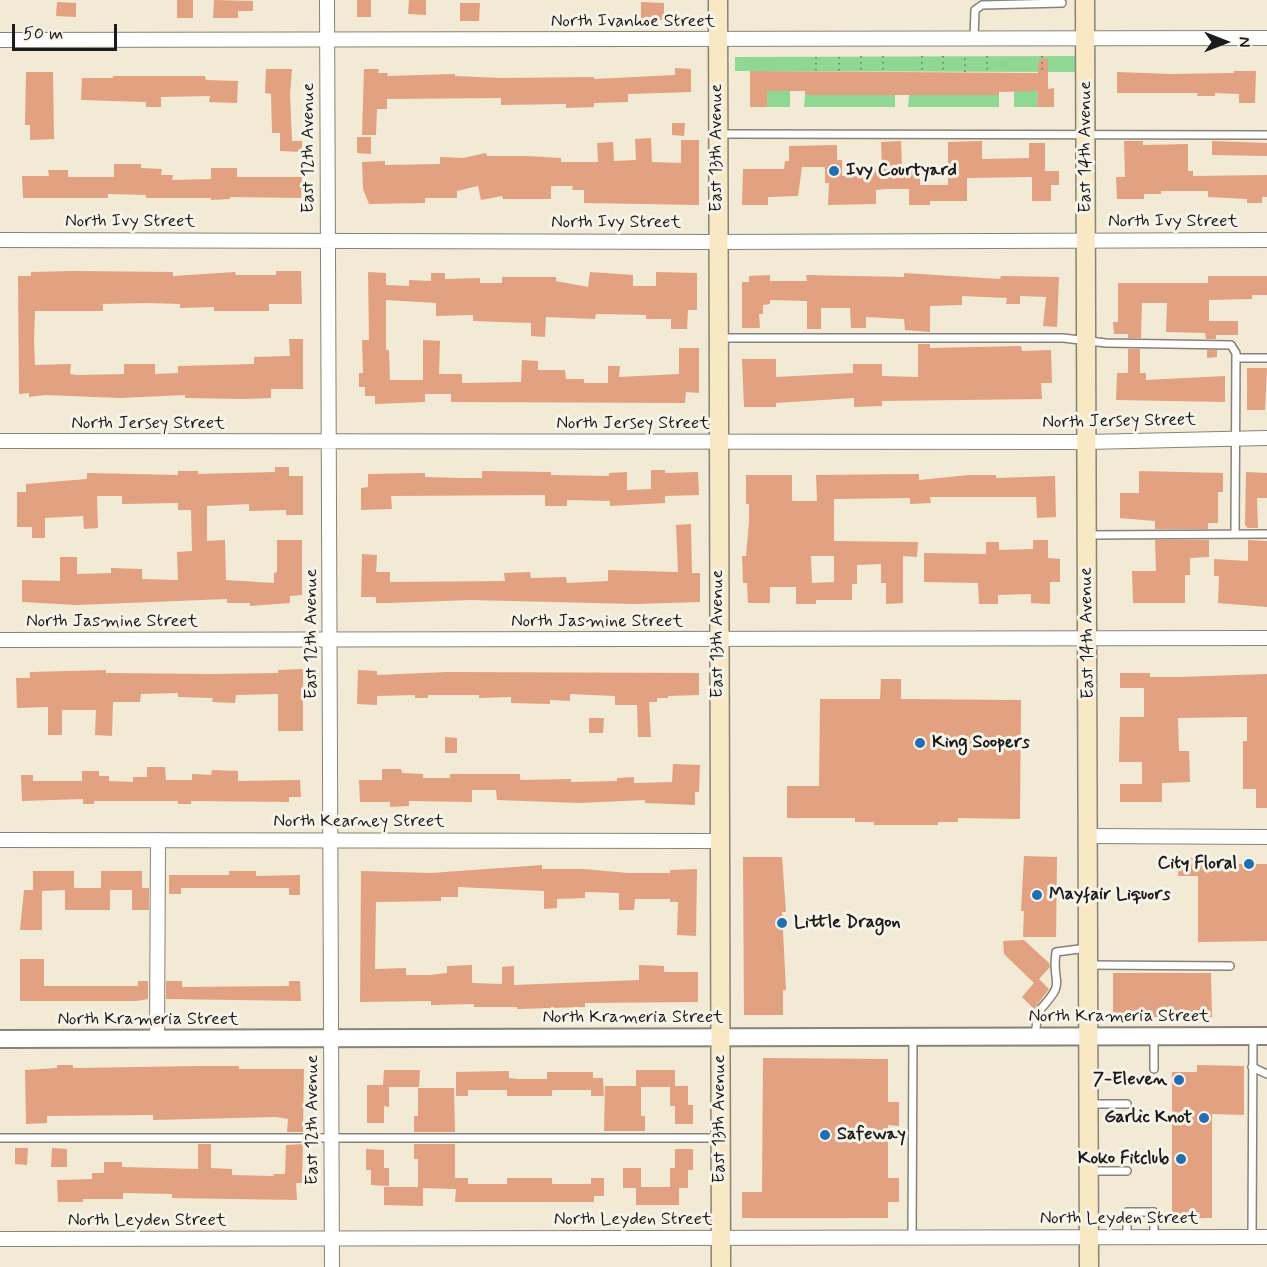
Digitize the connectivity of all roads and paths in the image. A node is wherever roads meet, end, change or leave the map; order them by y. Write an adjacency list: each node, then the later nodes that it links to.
1 (327, 0): 9 (street, East 12th Avenue)
2 (718, 0): 10 (main road, East 13th Avenue)
3 (1085, 0): 5 (main road, East 14th Avenue)
4 (1062, 3): 7 (lane)
5 (1086, 38): 6 (street, North Ivanhoe Street); 7 (street, North Ivanhoe Street); 30 (main road, East 14th Avenue)
6 (1267, 38)
7 (974, 39): 10 (street, North Ivanhoe Street)
8 (0, 40): 9 (street, North Ivanhoe Street)
9 (327, 40): 10 (street, North Ivanhoe Street); 33 (street, East 12th Avenue)
10 (717, 40): 29 (main road, East 13th Avenue)
11 (861, 56): 22 (path)
12 (883, 56): 23 (path)
13 (922, 56): 24 (path)
14 (943, 56): 25 (path)
15 (965, 56): 26 (path)
16 (987, 56): 27 (path)
17 (1042, 56): 28 (path)
18 (816, 57): 20 (path)
19 (839, 57): 21 (path)
20 (816, 71)
21 (839, 72)
22 (861, 72)
23 (883, 72)
24 (922, 72)
25 (943, 72)
26 (965, 72)
27 (987, 72)
28 (1042, 72)
29 (717, 134): 30 (lane); 36 (main road, East 13th Avenue)
30 (1086, 135): 31 (lane); 34 (main road, East 14th Avenue)
31 (1267, 135)
32 (0, 240): 33 (street, North Ivy Street)
33 (328, 240): 36 (street, North Ivy Street); 44 (street, East 12th Avenue)
34 (1086, 240): 35 (street, North Ivy Street); 36 (street, North Ivy Street); 38 (main road, East 14th Avenue)
35 (1267, 240)
36 (717, 242): 37 (main road, East 13th Avenue)
37 (717, 338): 38 (lane); 45 (main road, East 13th Avenue)
38 (1086, 341): 39 (lane); 46 (main road, East 14th Avenue)
39 (1236, 358): 40 (lane); 41 (lane)
40 (1267, 358)
41 (1236, 438): 42 (street, North Jersey Street); 46 (street, North Jersey Street); 47 (lane)
42 (1267, 438)
43 (0, 441): 44 (street, North Jersey Street)
44 (328, 442): 45 (street, North Jersey Street); 54 (street, East 12th Avenue)
45 (718, 442): 46 (street, North Jersey Street); 53 (main road, East 13th Avenue)
46 (1086, 442): 49 (main road, East 14th Avenue)
47 (1235, 534): 48 (lane); 49 (lane)
48 (1267, 534)
49 (1086, 535): 50 (main road, East 14th Avenue)
50 (1089, 637): 51 (street, North Jasmine Street); 53 (street, North Jasmine Street); 55 (main road, East 14th Avenue)
51 (1267, 638)
52 (0, 640): 54 (street, North Jasmine Street)
53 (718, 640): 54 (street, North Jasmine Street); 60 (main road, East 13th Avenue)
54 (330, 641): 59 (street, East 12th Avenue)
55 (1089, 836): 56 (street); 61 (main road, East 14th Avenue)
56 (1267, 837)
57 (0, 840): 58 (street, North Kearney Street)
58 (158, 840): 59 (street, North Kearney Street); 70 (street)
59 (331, 840): 60 (street, North Kearney Street); 71 (street, East 12th Avenue)
60 (718, 841): 68 (main road, East 13th Avenue)
61 (1089, 957): 62 (lane); 64 (lane); 65 (main road, East 14th Avenue)
62 (1230, 966)
63 (913, 1036): 64 (street, North Krameria Street); 68 (street, North Krameria Street); 90 (lane)
64 (1035, 1036): 65 (street, North Krameria Street)
65 (1089, 1036): 66 (street, North Krameria Street); 75 (main road, East 14th Avenue)
66 (1154, 1036): 67 (street, North Krameria Street); 73 (lane)
67 (1260, 1036): 72 (lane)
68 (720, 1037): 71 (street, North Krameria Street); 78 (main road, East 13th Avenue)
69 (0, 1040): 70 (street, North Krameria Street)
70 (157, 1040): 71 (street, North Krameria Street)
71 (331, 1040): 79 (street, East 12th Avenue)
72 (1252, 1067): 74 (lane); 85 (lane)
73 (1155, 1069)
74 (1267, 1074)
75 (1089, 1104): 76 (lane); 80 (main road, East 14th Avenue)
76 (1127, 1104)
77 (0, 1138): 79 (lane)
78 (721, 1138): 79 (lane); 88 (main road, East 13th Avenue)
79 (332, 1139): 87 (street, East 12th Avenue)
80 (1089, 1171): 81 (lane); 82 (main road, East 14th Avenue)
81 (1127, 1171)
82 (1089, 1237): 83 (street, North Leyden Street); 90 (street, North Leyden Street); 93 (main road, East 14th Avenue)
83 (1127, 1237): 84 (street, North Leyden Street); 84 (lane)
84 (1155, 1237): 85 (street, North Leyden Street)
85 (1252, 1237): 86 (street, North Leyden Street)
86 (1267, 1237)
87 (332, 1238): 88 (street, North Leyden Street); 89 (street, North Leyden Street); 91 (street, East 12th Avenue)
88 (721, 1238): 90 (street, North Leyden Street); 92 (main road, East 13th Avenue)
89 (0, 1239)
90 (912, 1239)
91 (332, 1267)
92 (721, 1267)
93 (1089, 1267)

